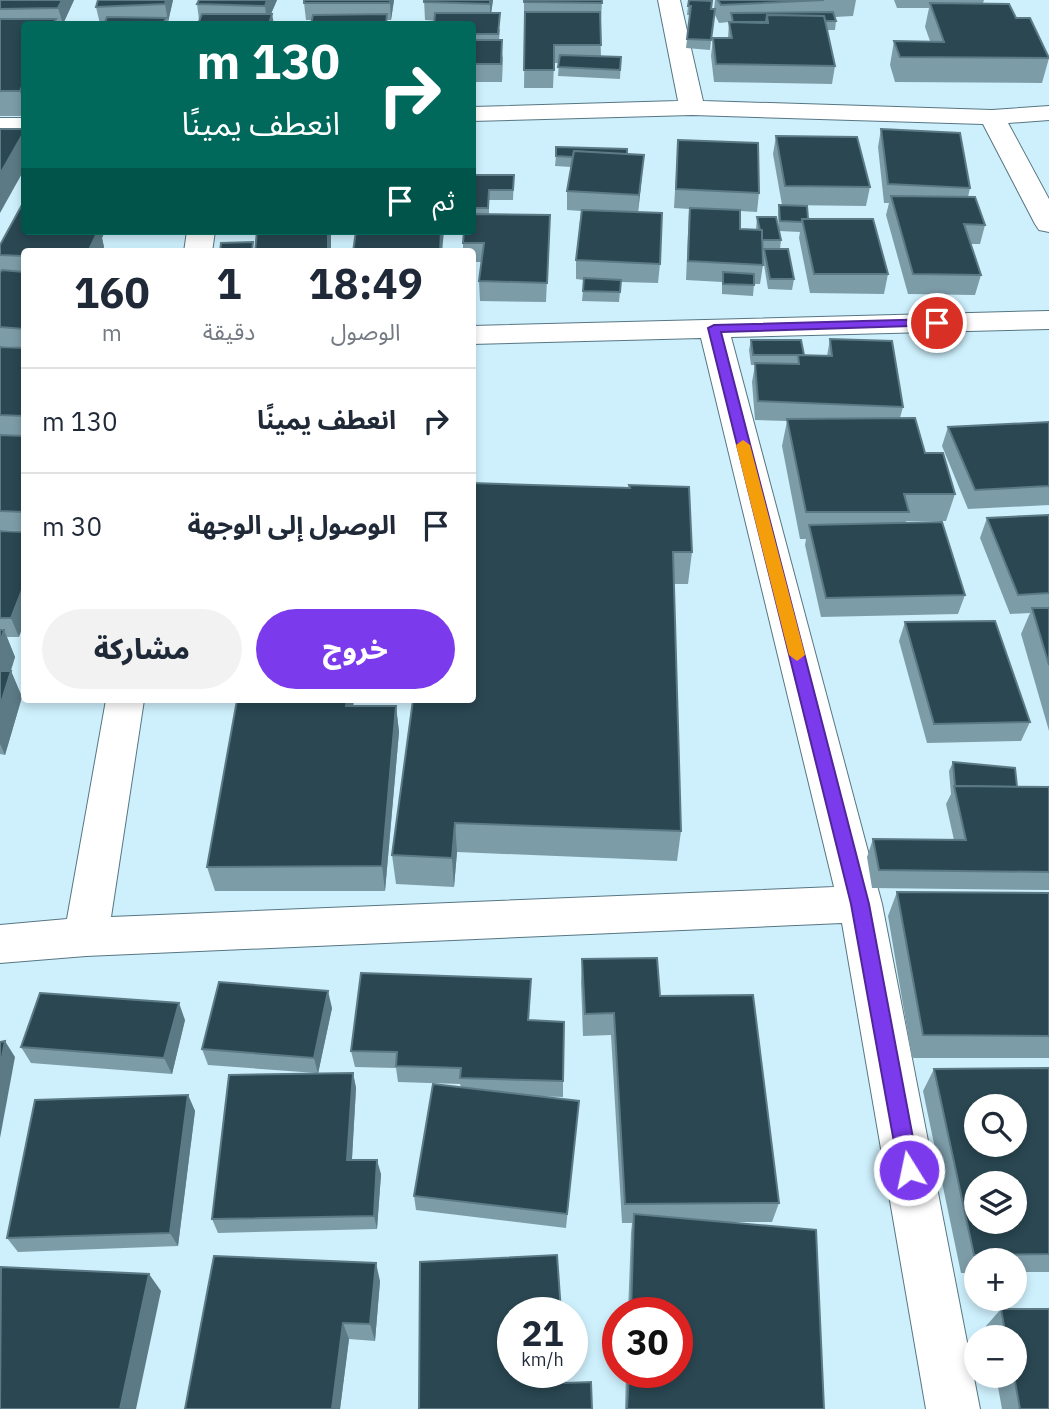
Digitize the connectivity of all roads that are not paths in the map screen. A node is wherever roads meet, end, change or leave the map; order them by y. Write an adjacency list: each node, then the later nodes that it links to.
1 (669, 0): 2 (street)
2 (692, 108): 4 (street); 5 (street)
3 (1049, 113): 5 (street)
4 (476, 114)
5 (992, 117): 8 (street)
6 (0, 125): 7 (street)
7 (21, 125)
8 (1049, 224)
9 (1049, 320): 10 (street)
10 (714, 328): 11 (street); 13 (street)
11 (476, 335)
12 (125, 703): 14 (street)
13 (860, 904): 14 (street); 16 (street)
14 (86, 937): 15 (street)
15 (0, 943)
16 (953, 1409)

